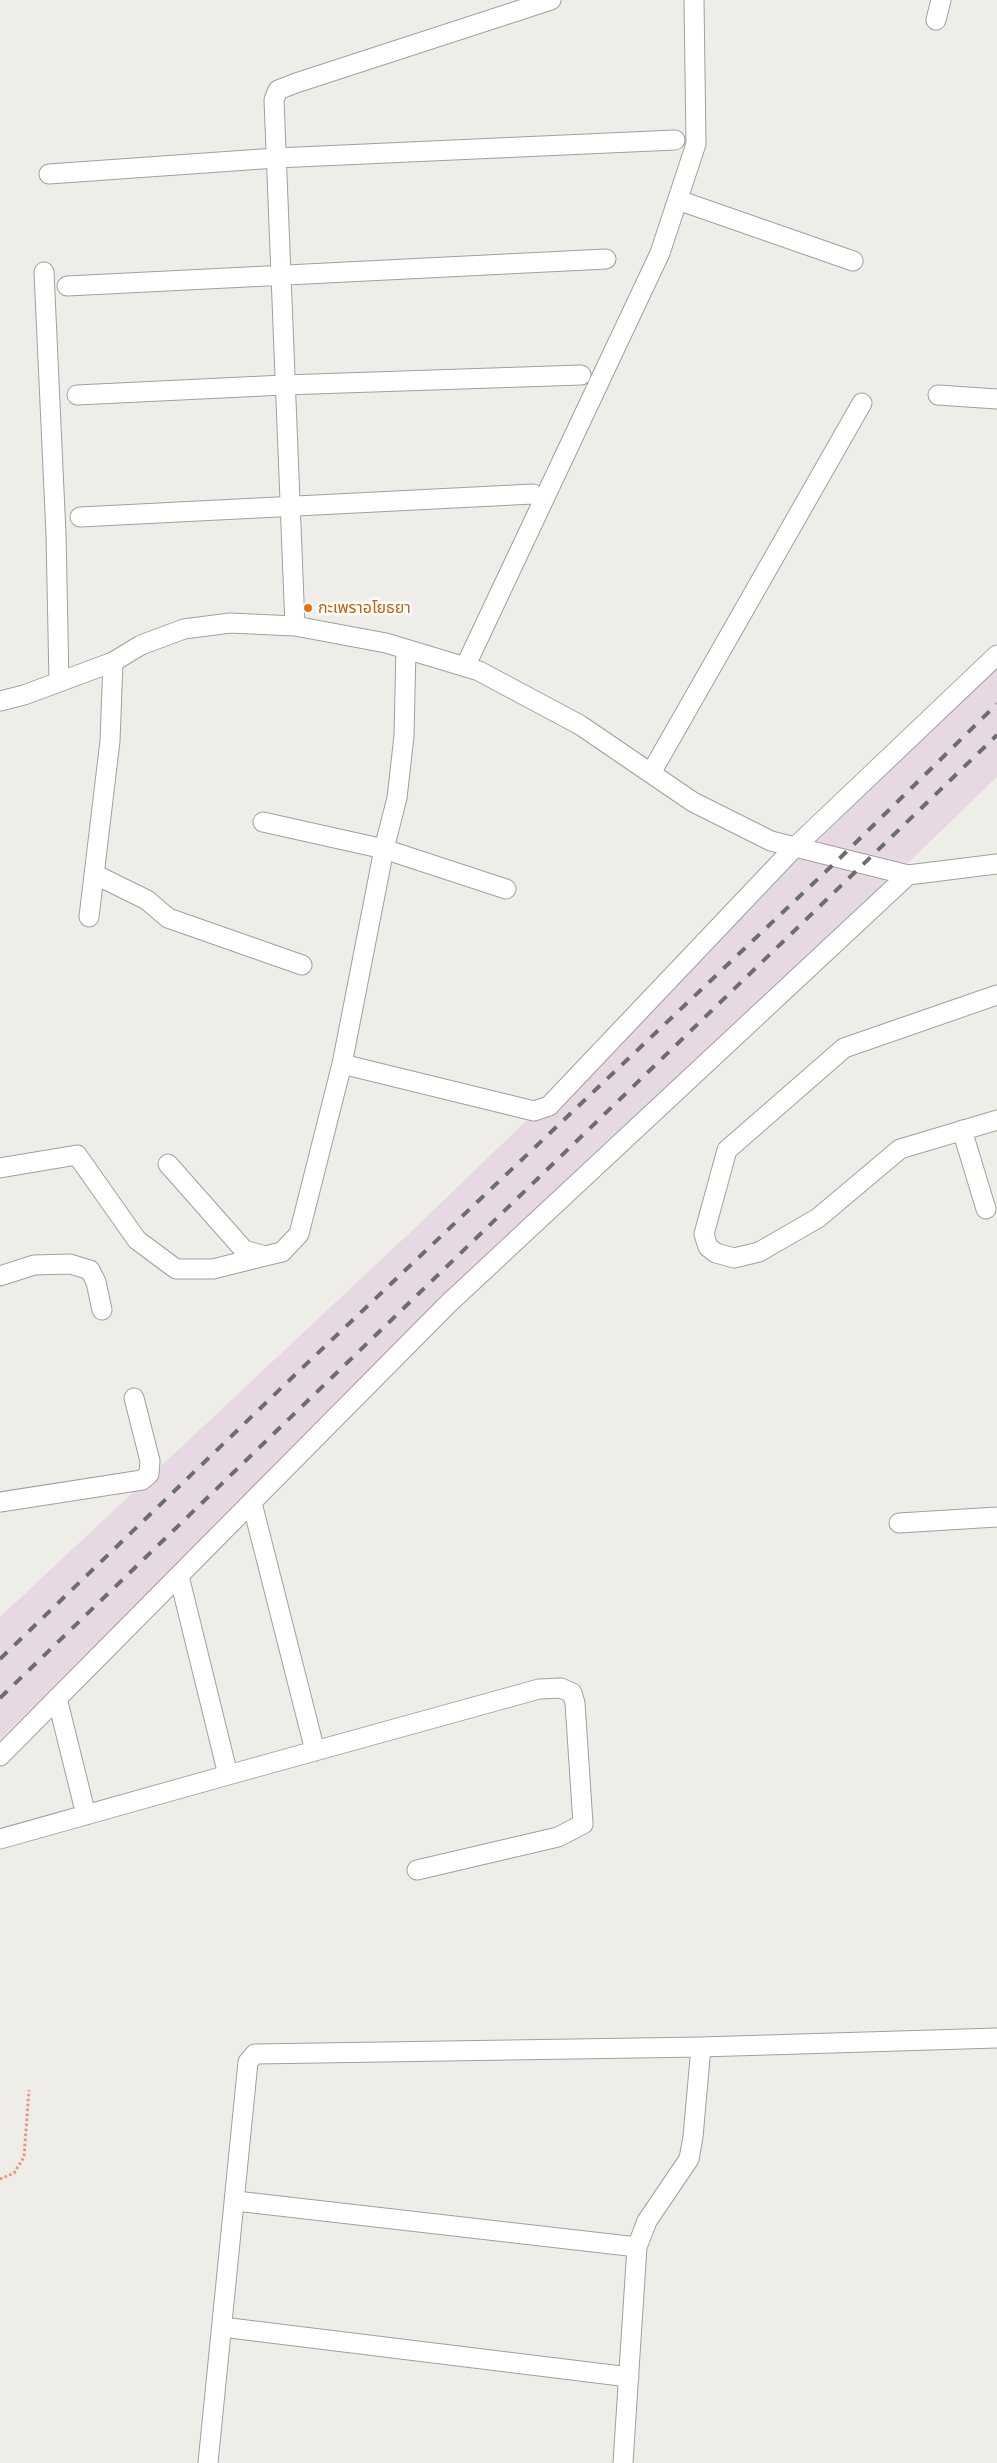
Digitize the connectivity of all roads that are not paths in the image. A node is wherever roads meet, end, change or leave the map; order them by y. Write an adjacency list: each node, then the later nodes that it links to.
1 (550, 0): 6 (street)
2 (694, 0): 8 (street)
3 (941, 0): 4 (street)
4 (936, 20)
5 (675, 140): 6 (street)
6 (276, 158): 7 (street); 12 (street)
7 (48, 174)
8 (678, 200): 10 (street); 27 (street)
9 (606, 259): 12 (street)
10 (853, 261)
11 (44, 272): 28 (street)
12 (281, 276): 13 (street); 15 (street)
13 (66, 286)
14 (581, 375): 15 (street)
15 (284, 384): 16 (street); 21 (street)
16 (77, 395)
17 (938, 395): 18 (street)
18 (997, 399)
19 (862, 403): 30 (street)
20 (533, 494): 21 (street)
21 (289, 505): 22 (street); 23 (street)
22 (80, 516)
23 (295, 626): 24 (street); 26 (street)
24 (406, 649): 27 (street); 33 (street)
25 (997, 656): 32 (street)
26 (113, 662): 28 (street); 35 (street)
27 (465, 667): 30 (street)
28 (60, 682): 29 (street)
29 (0, 701)
30 (651, 773): 32 (street)
31 (263, 822): 33 (street)
32 (794, 848): 36 (street); 41 (street)
33 (384, 849): 37 (street); 41 (street)
34 (997, 864): 36 (street)
35 (94, 874): 38 (street); 39 (street)
36 (908, 875): 52 (street)
37 (506, 888)
38 (89, 917)
39 (302, 965)
40 (997, 995): 43 (street)
41 (342, 1064): 47 (street)
42 (997, 1120): 43 (street)
43 (962, 1130): 46 (street)
44 (168, 1164): 47 (street)
45 (0, 1168): 47 (street)
46 (986, 1209)
47 (265, 1256)
48 (0, 1276): 49 (street)
49 (102, 1310)
50 (134, 1398): 51 (street)
51 (0, 1502)
52 (252, 1502): 55 (street); 57 (street)
53 (997, 1517): 54 (street)
54 (899, 1523)
55 (179, 1576): 56 (street); 59 (street)
56 (57, 1698): 58 (street); 60 (street)
57 (316, 1751): 59 (street); 62 (street)
58 (0, 1756)
59 (228, 1775): 60 (street)
60 (86, 1815): 61 (street)
61 (0, 1839)
62 (417, 1870)
63 (997, 2038): 64 (street)
64 (701, 2047): 65 (street); 66 (street)
65 (236, 2201): 66 (street); 67 (street)
66 (637, 2247): 68 (street)
67 (222, 2327): 68 (street); 69 (street)
68 (629, 2377): 70 (street)
69 (208, 2463)
70 (623, 2463)

